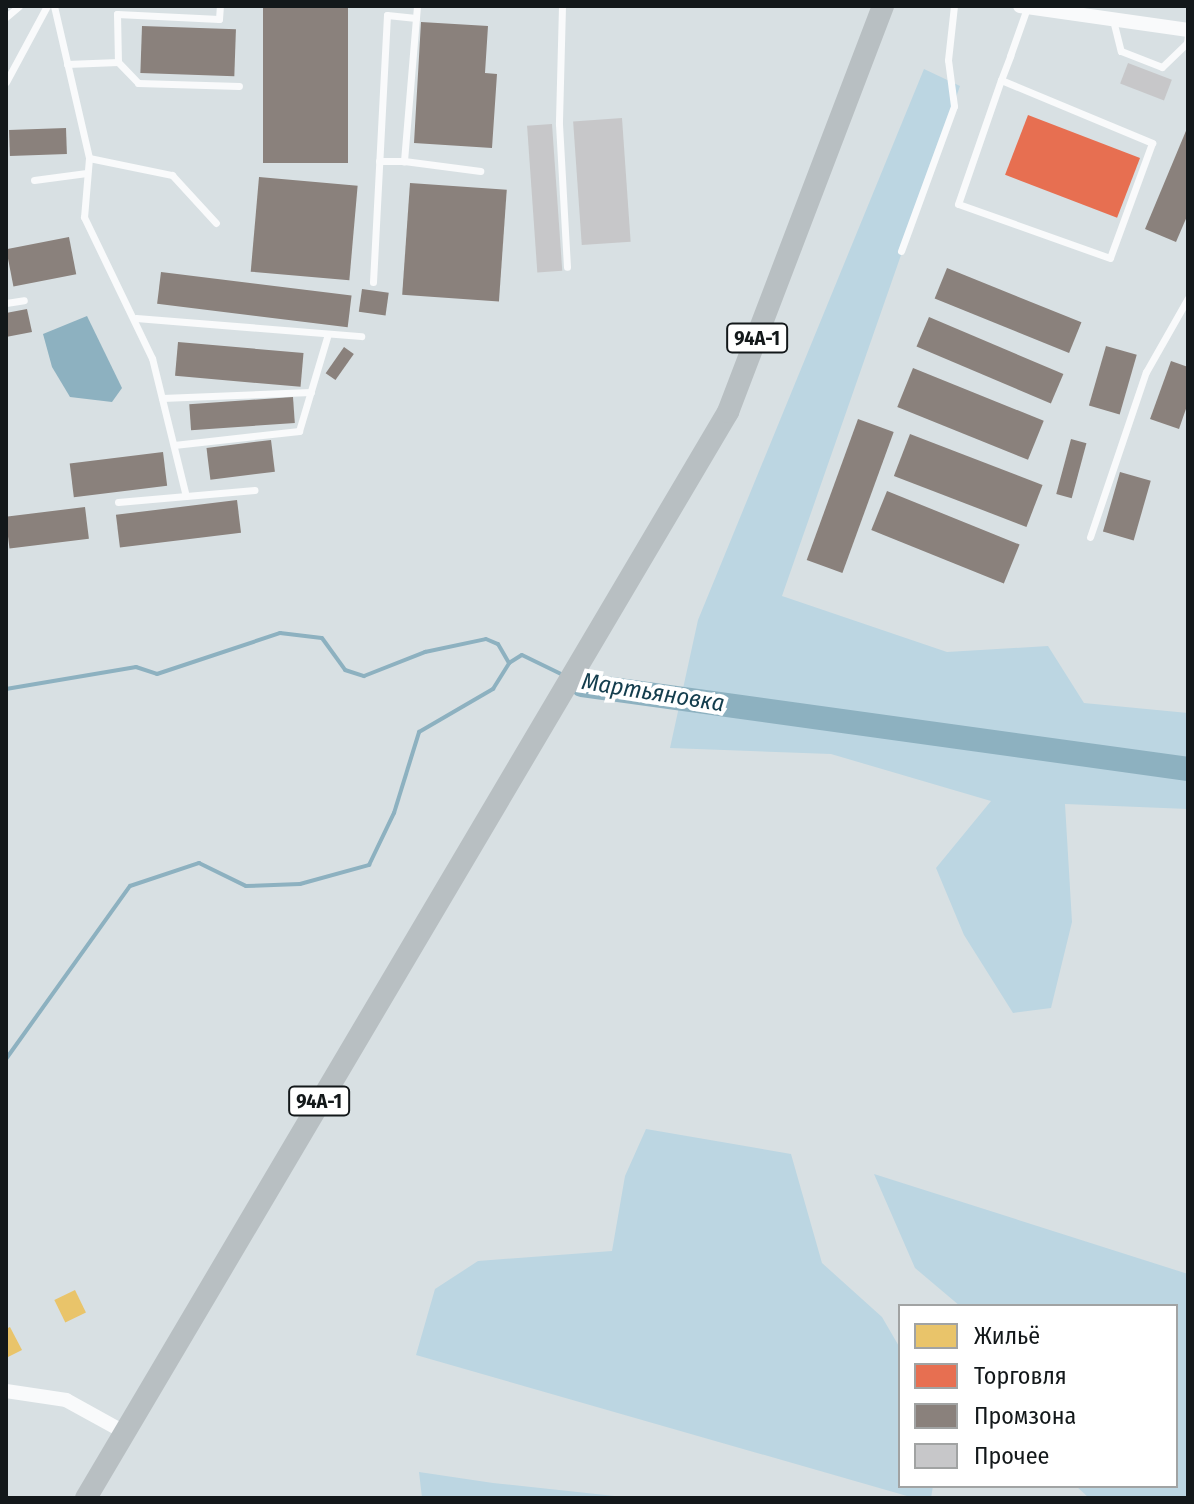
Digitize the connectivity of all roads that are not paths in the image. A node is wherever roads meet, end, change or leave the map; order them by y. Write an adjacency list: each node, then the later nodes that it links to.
1 (19, 6): 11 (lane)
2 (47, 6): 18 (lane)
3 (54, 6): 16 (lane)
4 (220, 6): 15 (lane)
5 (417, 6): 12 (lane)
6 (562, 6): 28 (lane)
7 (883, 6): 44 (main road, 94А-1)
8 (954, 6): 27 (lane)
9 (1024, 7): 10 (street); 17 (lane)
10 (1065, 8): 13 (street)
11 (6, 17)
12 (416, 18): 21 (lane); 22 (lane)
13 (1112, 18): 14 (street); 14 (lane)
14 (1188, 32)
15 (118, 62): 16 (lane); 19 (lane)
16 (67, 64): 20 (lane)
17 (1001, 80): 17 (lane)
18 (6, 82)
19 (239, 86)
20 (89, 158): 24 (lane); 26 (lane)
21 (379, 161): 22 (lane); 29 (lane)
22 (404, 161): 23 (lane)
23 (480, 171)
24 (87, 173): 25 (lane); 33 (lane)
25 (34, 180)
26 (216, 223)
27 (901, 251)
28 (567, 267)
29 (373, 282)
30 (1188, 298): 42 (lane)
31 (24, 300): 32 (lane)
32 (6, 303)
33 (136, 318): 34 (lane); 37 (lane)
34 (328, 334): 35 (lane); 36 (lane)
35 (361, 336)
36 (311, 392): 37 (lane); 38 (lane)
37 (162, 398): 38 (lane)
38 (174, 445): 40 (lane)
39 (254, 490): 40 (lane)
40 (186, 496): 41 (lane)
41 (118, 502)
42 (1090, 537)
43 (6, 1391): 44 (street)
44 (124, 1432): 45 (main road, 94А-1)
45 (86, 1498)

